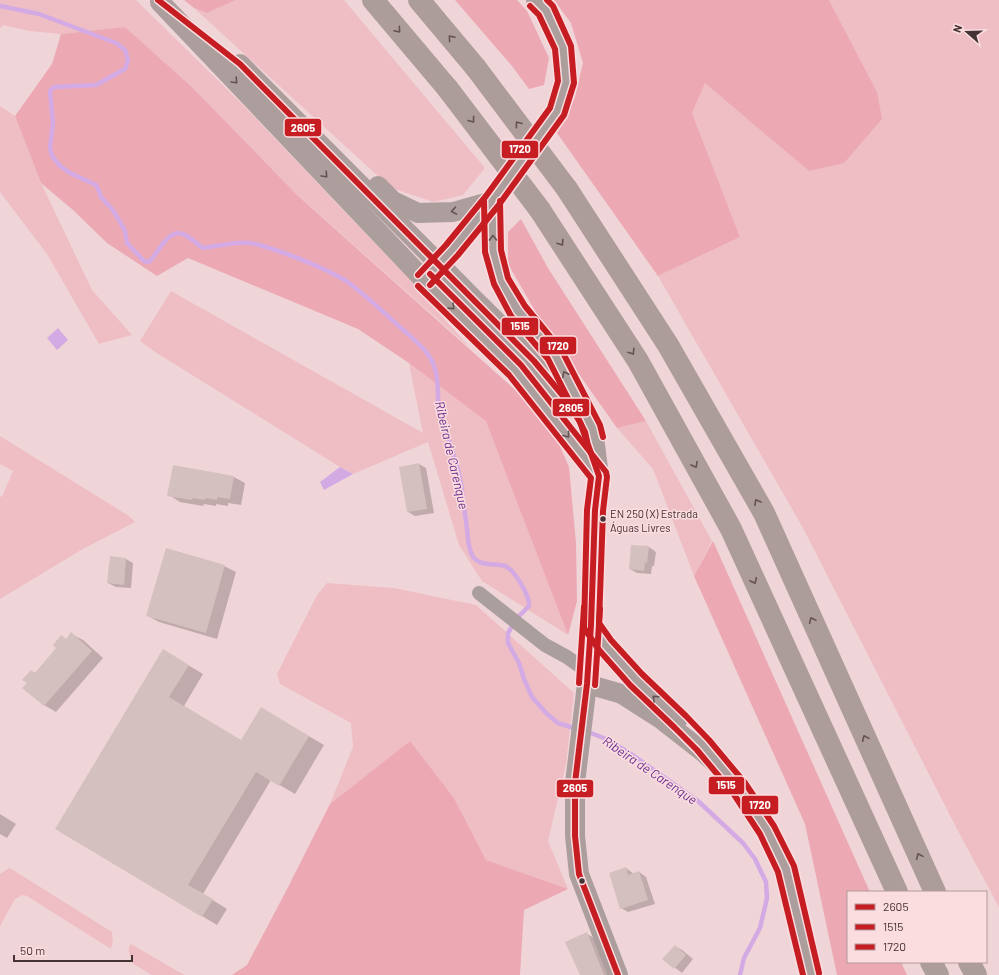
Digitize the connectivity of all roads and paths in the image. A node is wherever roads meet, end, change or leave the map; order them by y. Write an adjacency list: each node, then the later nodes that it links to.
1 (373, 0): 15 (highway, one-way to 15, bridge)
2 (419, 0): 16 (highway, one-way to 2, bridge)
3 (536, 0): 6 (main road)
4 (159, 1): 5 (main road); 8 (main road, one-way to 8)
5 (240, 64): 6 (main road, one-way to 5); 7 (main road)
6 (492, 201): 7 (main road); 9 (main road, one-way to 6)
7 (439, 264): 8 (main road); 9 (main road)
8 (424, 280): 9 (main road, one-way to 9)
9 (599, 476): 11 (main road)
10 (479, 593): 13 (street)
11 (591, 624): 12 (main road); 13 (main road)
12 (624, 667): 13 (main road); 14 (main road, one-way to 12)
13 (588, 673): 14 (main road); 19 (main road)
14 (739, 788): 20 (main road)
15 (897, 891)
16 (935, 891)
17 (932, 963): 21 (highway)
18 (970, 963): 22 (highway)
19 (618, 975)
20 (812, 975)
21 (938, 975)
22 (976, 975)

